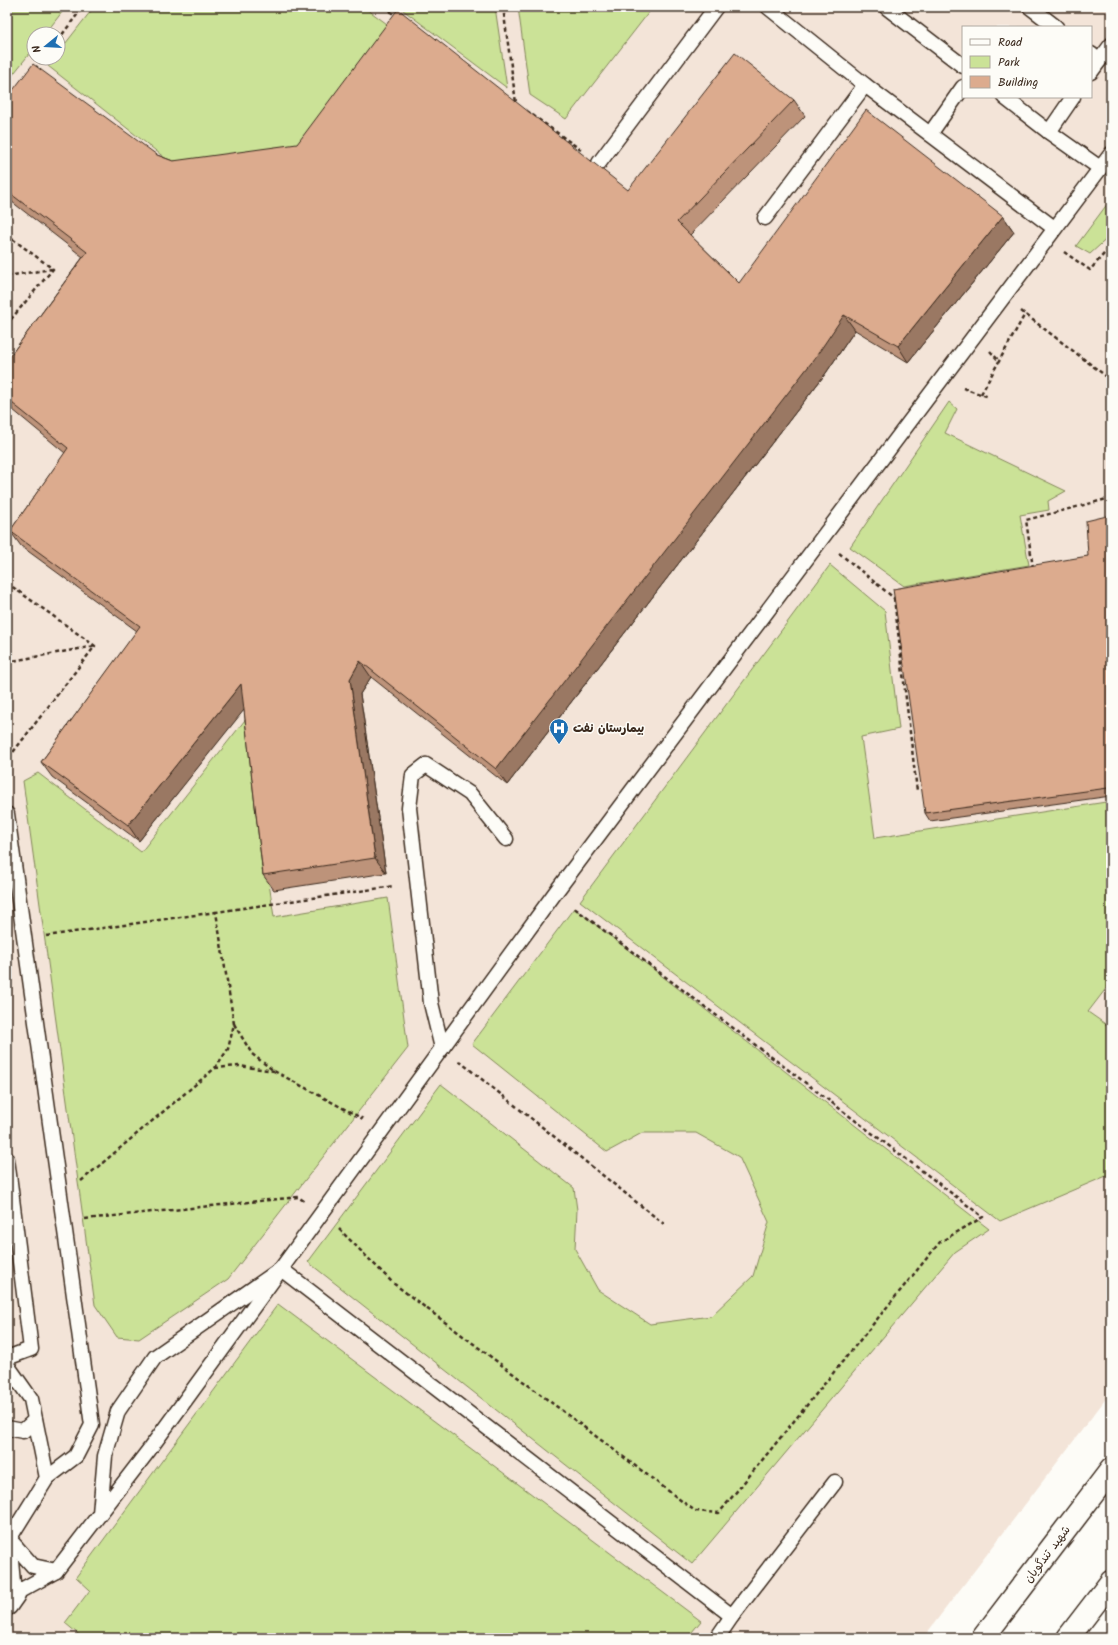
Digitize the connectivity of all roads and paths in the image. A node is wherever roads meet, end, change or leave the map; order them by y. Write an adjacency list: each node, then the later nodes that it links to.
1 (83, 7): 10 (path)
2 (384, 7): 8 (path)
3 (502, 7): 21 (path)
4 (716, 7): 25 (lane)
5 (768, 7): 16 (lane)
6 (886, 7): 13 (lane)
7 (1030, 7): 9 (lane)
8 (396, 16)
9 (1055, 26)
10 (66, 29)
11 (1111, 45): 12 (lane)
12 (1094, 62)
13 (962, 65)
14 (38, 66): 15 (path)
15 (35, 70)
16 (865, 85): 23 (lane); 27 (lane)
17 (962, 88): 23 (lane)
18 (509, 98): 21 (path)
19 (1005, 98): 22 (lane)
20 (1073, 98): 22 (lane)
21 (515, 102): 25 (path)
22 (1049, 132): 26 (lane)
23 (930, 134): 28 (lane)
24 (1111, 154): 26 (lane)
25 (599, 163)
26 (1100, 168): 28 (lane)
27 (765, 218)
28 (1054, 228): 30 (lane)
29 (7, 235): 32 (path)
30 (1046, 239): 31 (path); 34 (lane)
31 (1111, 248)
32 (53, 269): 33 (path); 36 (path)
33 (7, 276)
34 (1002, 296): 35 (path); 42 (lane)
35 (1025, 314): 38 (path); 39 (path)
36 (7, 324)
37 (988, 349): 38 (path)
38 (999, 360): 40 (path)
39 (1111, 380)
40 (981, 394)
41 (1111, 498): 43 (path)
42 (821, 539): 46 (path); 54 (lane)
43 (1026, 571)
44 (7, 583): 47 (path)
45 (899, 597): 46 (path)
46 (894, 598): 50 (path)
47 (95, 646): 48 (path); 49 (path)
48 (7, 662)
49 (7, 760)
50 (917, 791)
51 (7, 814): 56 (lane)
52 (506, 839): 53 (lane)
53 (418, 882): 55 (path); 58 (lane)
54 (555, 893): 58 (lane); 64 (path)
55 (216, 912): 56 (path); 57 (path)
56 (24, 939): 63 (lane)
57 (234, 1024): 59 (path); 60 (path)
58 (442, 1048): 61 (lane); 66 (path)
59 (215, 1068): 60 (path); 63 (path)
60 (274, 1071): 61 (path)
61 (383, 1129): 64 (lane)
62 (7, 1159): 68 (lane)
63 (60, 1198): 65 (lane)
64 (322, 1213): 65 (path); 67 (lane)
65 (64, 1221): 73 (lane)
66 (664, 1224)
67 (281, 1269): 75 (lane); 75 (lane); 80 (lane)
68 (7, 1358)
69 (7, 1364): 70 (lane)
70 (35, 1420): 71 (lane); 73 (lane)
71 (7, 1428)
72 (1111, 1470): 82 (main road, شهید تندگویان)
73 (47, 1478): 76 (lane)
74 (835, 1482): 80 (lane)
75 (100, 1514): 77 (lane)
76 (9, 1539): 77 (lane); 79 (lane)
77 (56, 1571): 79 (lane)
78 (1111, 1582): 83 (main road)
79 (11, 1599)
80 (732, 1616): 81 (lane)
81 (717, 1638)
82 (983, 1638)
83 (1068, 1638)

